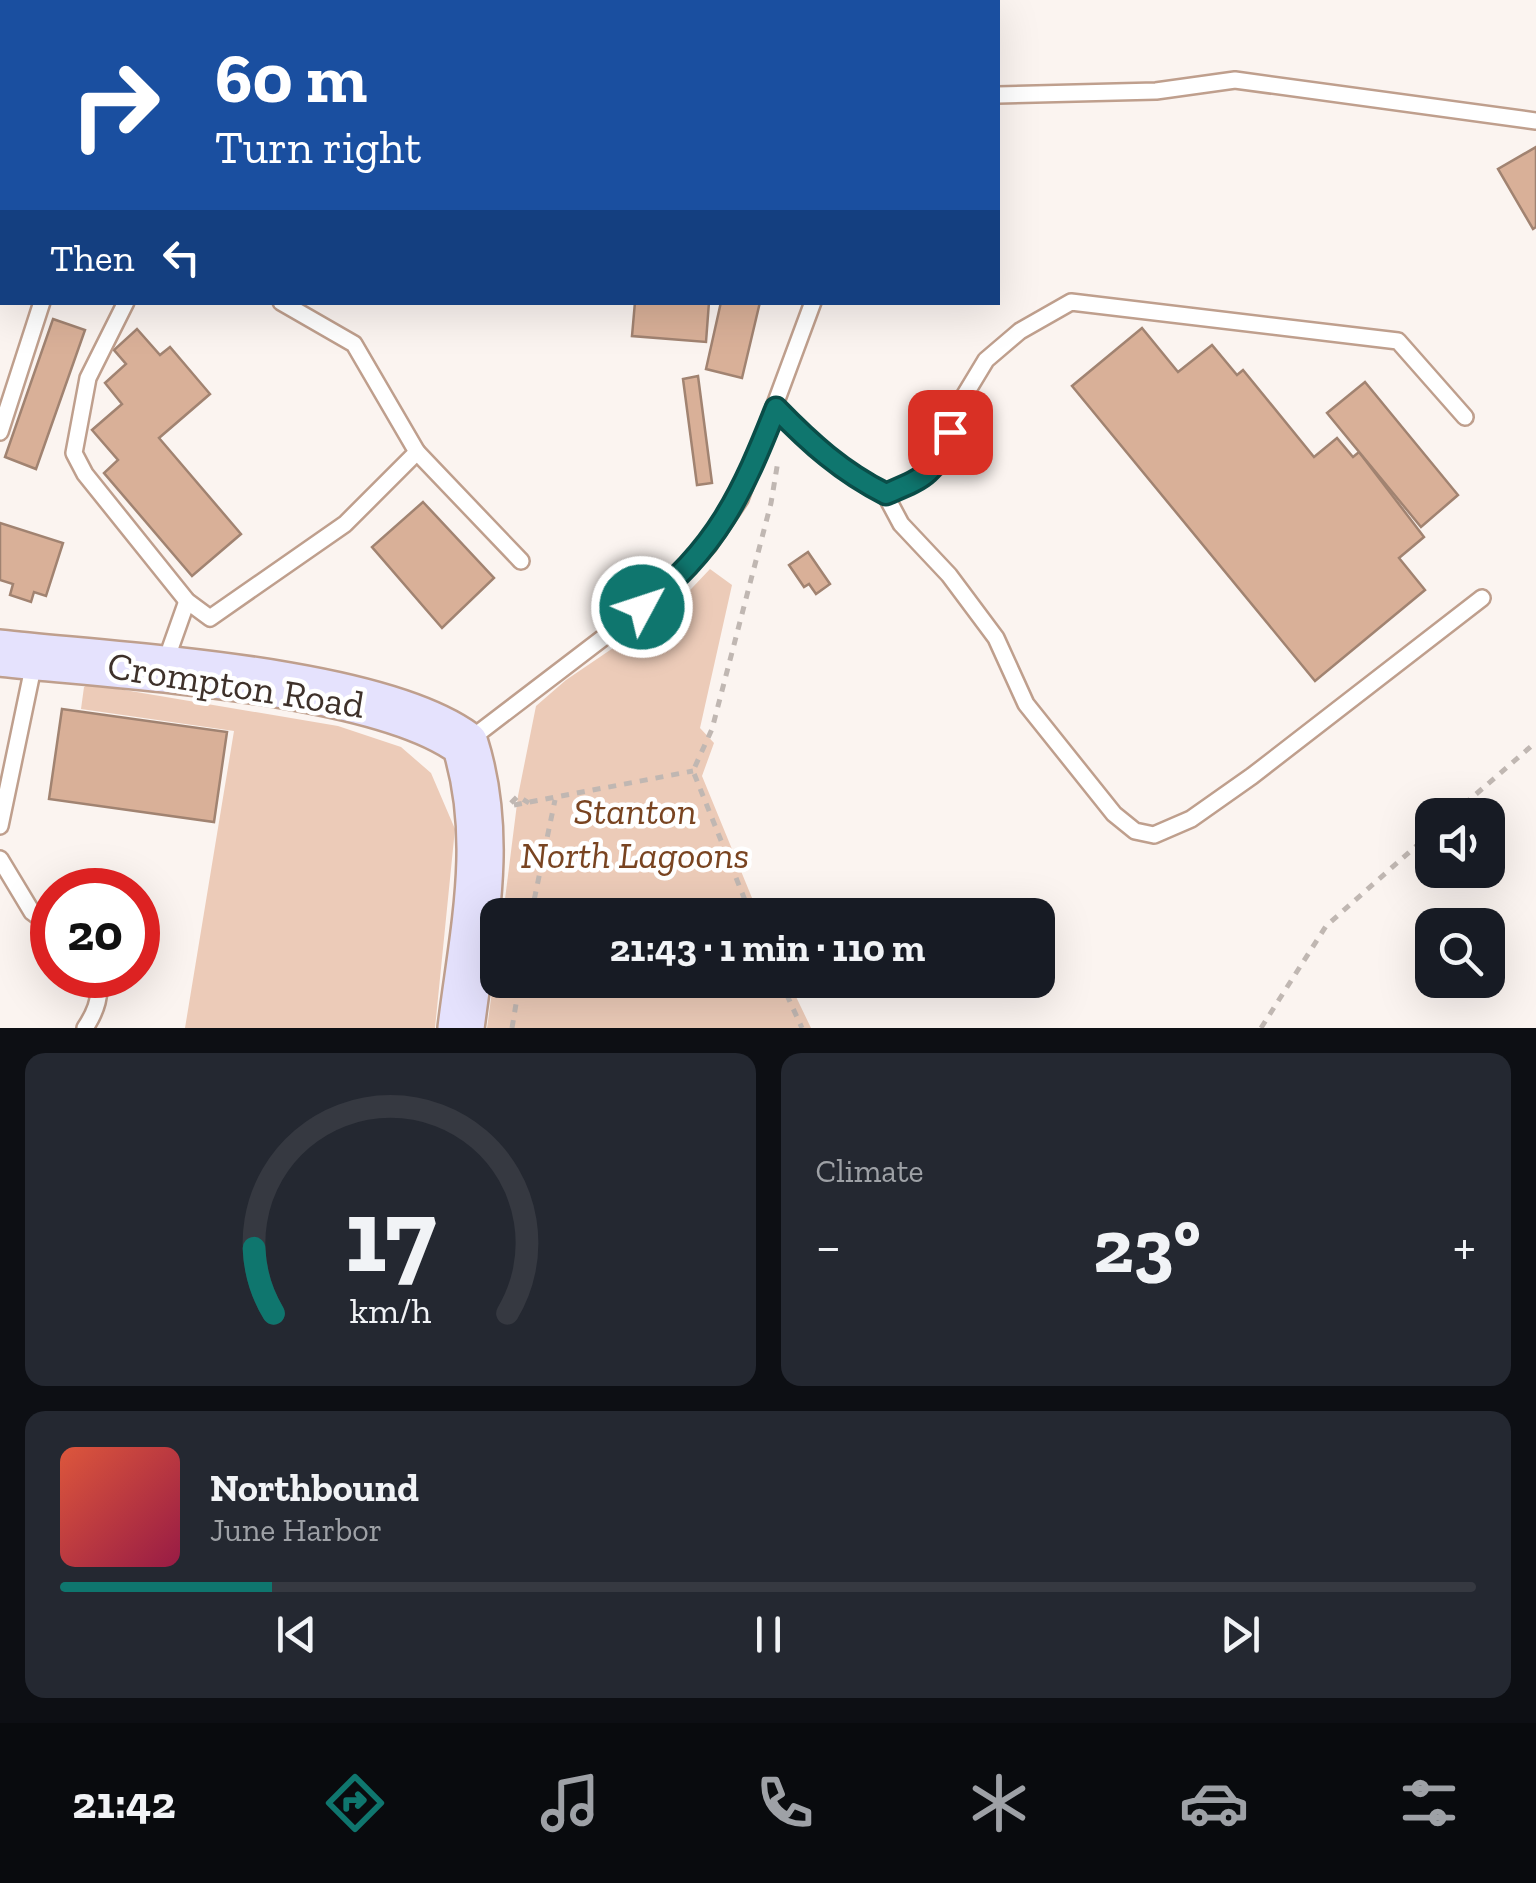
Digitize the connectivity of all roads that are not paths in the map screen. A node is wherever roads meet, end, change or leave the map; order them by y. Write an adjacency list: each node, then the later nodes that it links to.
1 (1000, 95): 2 (lane)
2 (1536, 121)
3 (41, 305): 9 (lane)
4 (124, 305): 14 (lane)
5 (286, 305): 10 (lane)
6 (810, 305): 7 (lane)
7 (776, 408): 11 (lane); 17 (lane)
8 (1464, 417): 11 (lane)
9 (0, 432)
10 (418, 452): 12 (lane); 14 (lane)
11 (886, 494): 13 (lane)
12 (521, 560)
13 (1482, 598)
14 (186, 600): 16 (lane)
15 (17, 655): 16 (street, Crompton Road); 18 (lane)
16 (164, 672): 17 (street, Crompton Road)
17 (464, 744): 23 (street)
18 (0, 826)
19 (0, 859): 20 (lane)
20 (30, 909)
21 (97, 998): 22 (lane)
22 (86, 1028)
23 (461, 1028)

